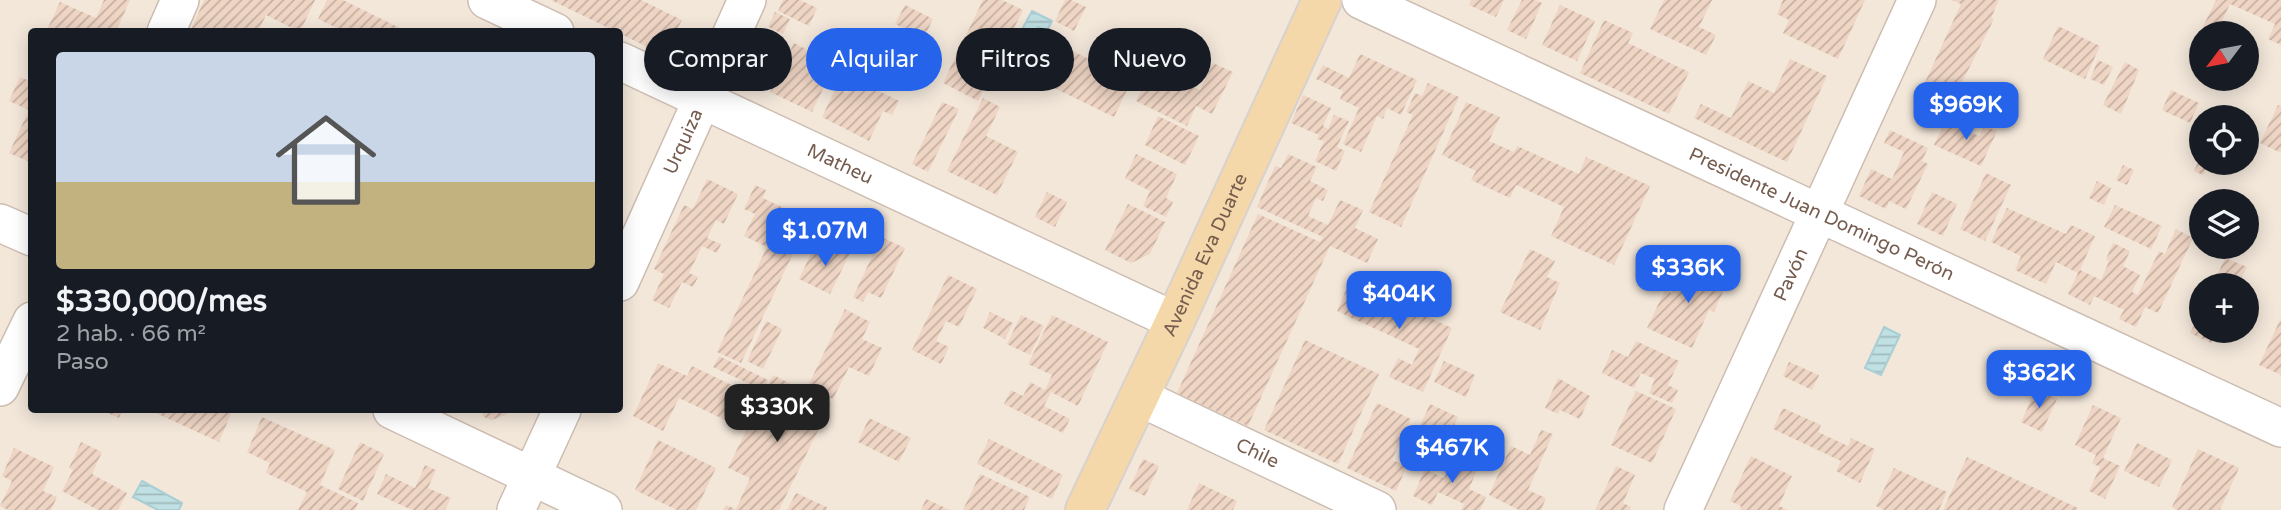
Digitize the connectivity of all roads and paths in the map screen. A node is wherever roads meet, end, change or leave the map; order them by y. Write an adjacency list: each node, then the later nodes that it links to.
1 (180, 0): 7 (street)
2 (487, 0): 8 (street)
3 (747, 0): 10 (street, Urquiza)
4 (1322, 0): 15 (main road, Avenida Eva Duarte)
5 (1361, 0): 11 (street, Presidente Juan Domingo Perón)
6 (1917, 0): 11 (street, Pavón)
7 (168, 28)
8 (546, 28)
9 (623, 62): 10 (street, Matheu)
10 (702, 100): 14 (street, Urquiza); 15 (street, Matheu)
11 (1820, 213): 21 (street, Presidente Juan Domingo Perón); 27 (street, Pavón)
12 (0, 223): 13 (street)
13 (28, 235)
14 (623, 275)
15 (1175, 321): 18 (main road, Avenida Eva Duarte)
16 (28, 329): 17 (street)
17 (0, 387)
18 (1139, 397): 25 (main road, Avenida Eva Duarte); 26 (street, Chile)
19 (398, 413): 22 (street)
20 (561, 413): 22 (street)
21 (2281, 428)
22 (531, 476): 23 (street); 24 (street)
23 (516, 510)
24 (603, 510)
25 (1085, 510)
26 (1377, 510)
27 (1682, 510)

